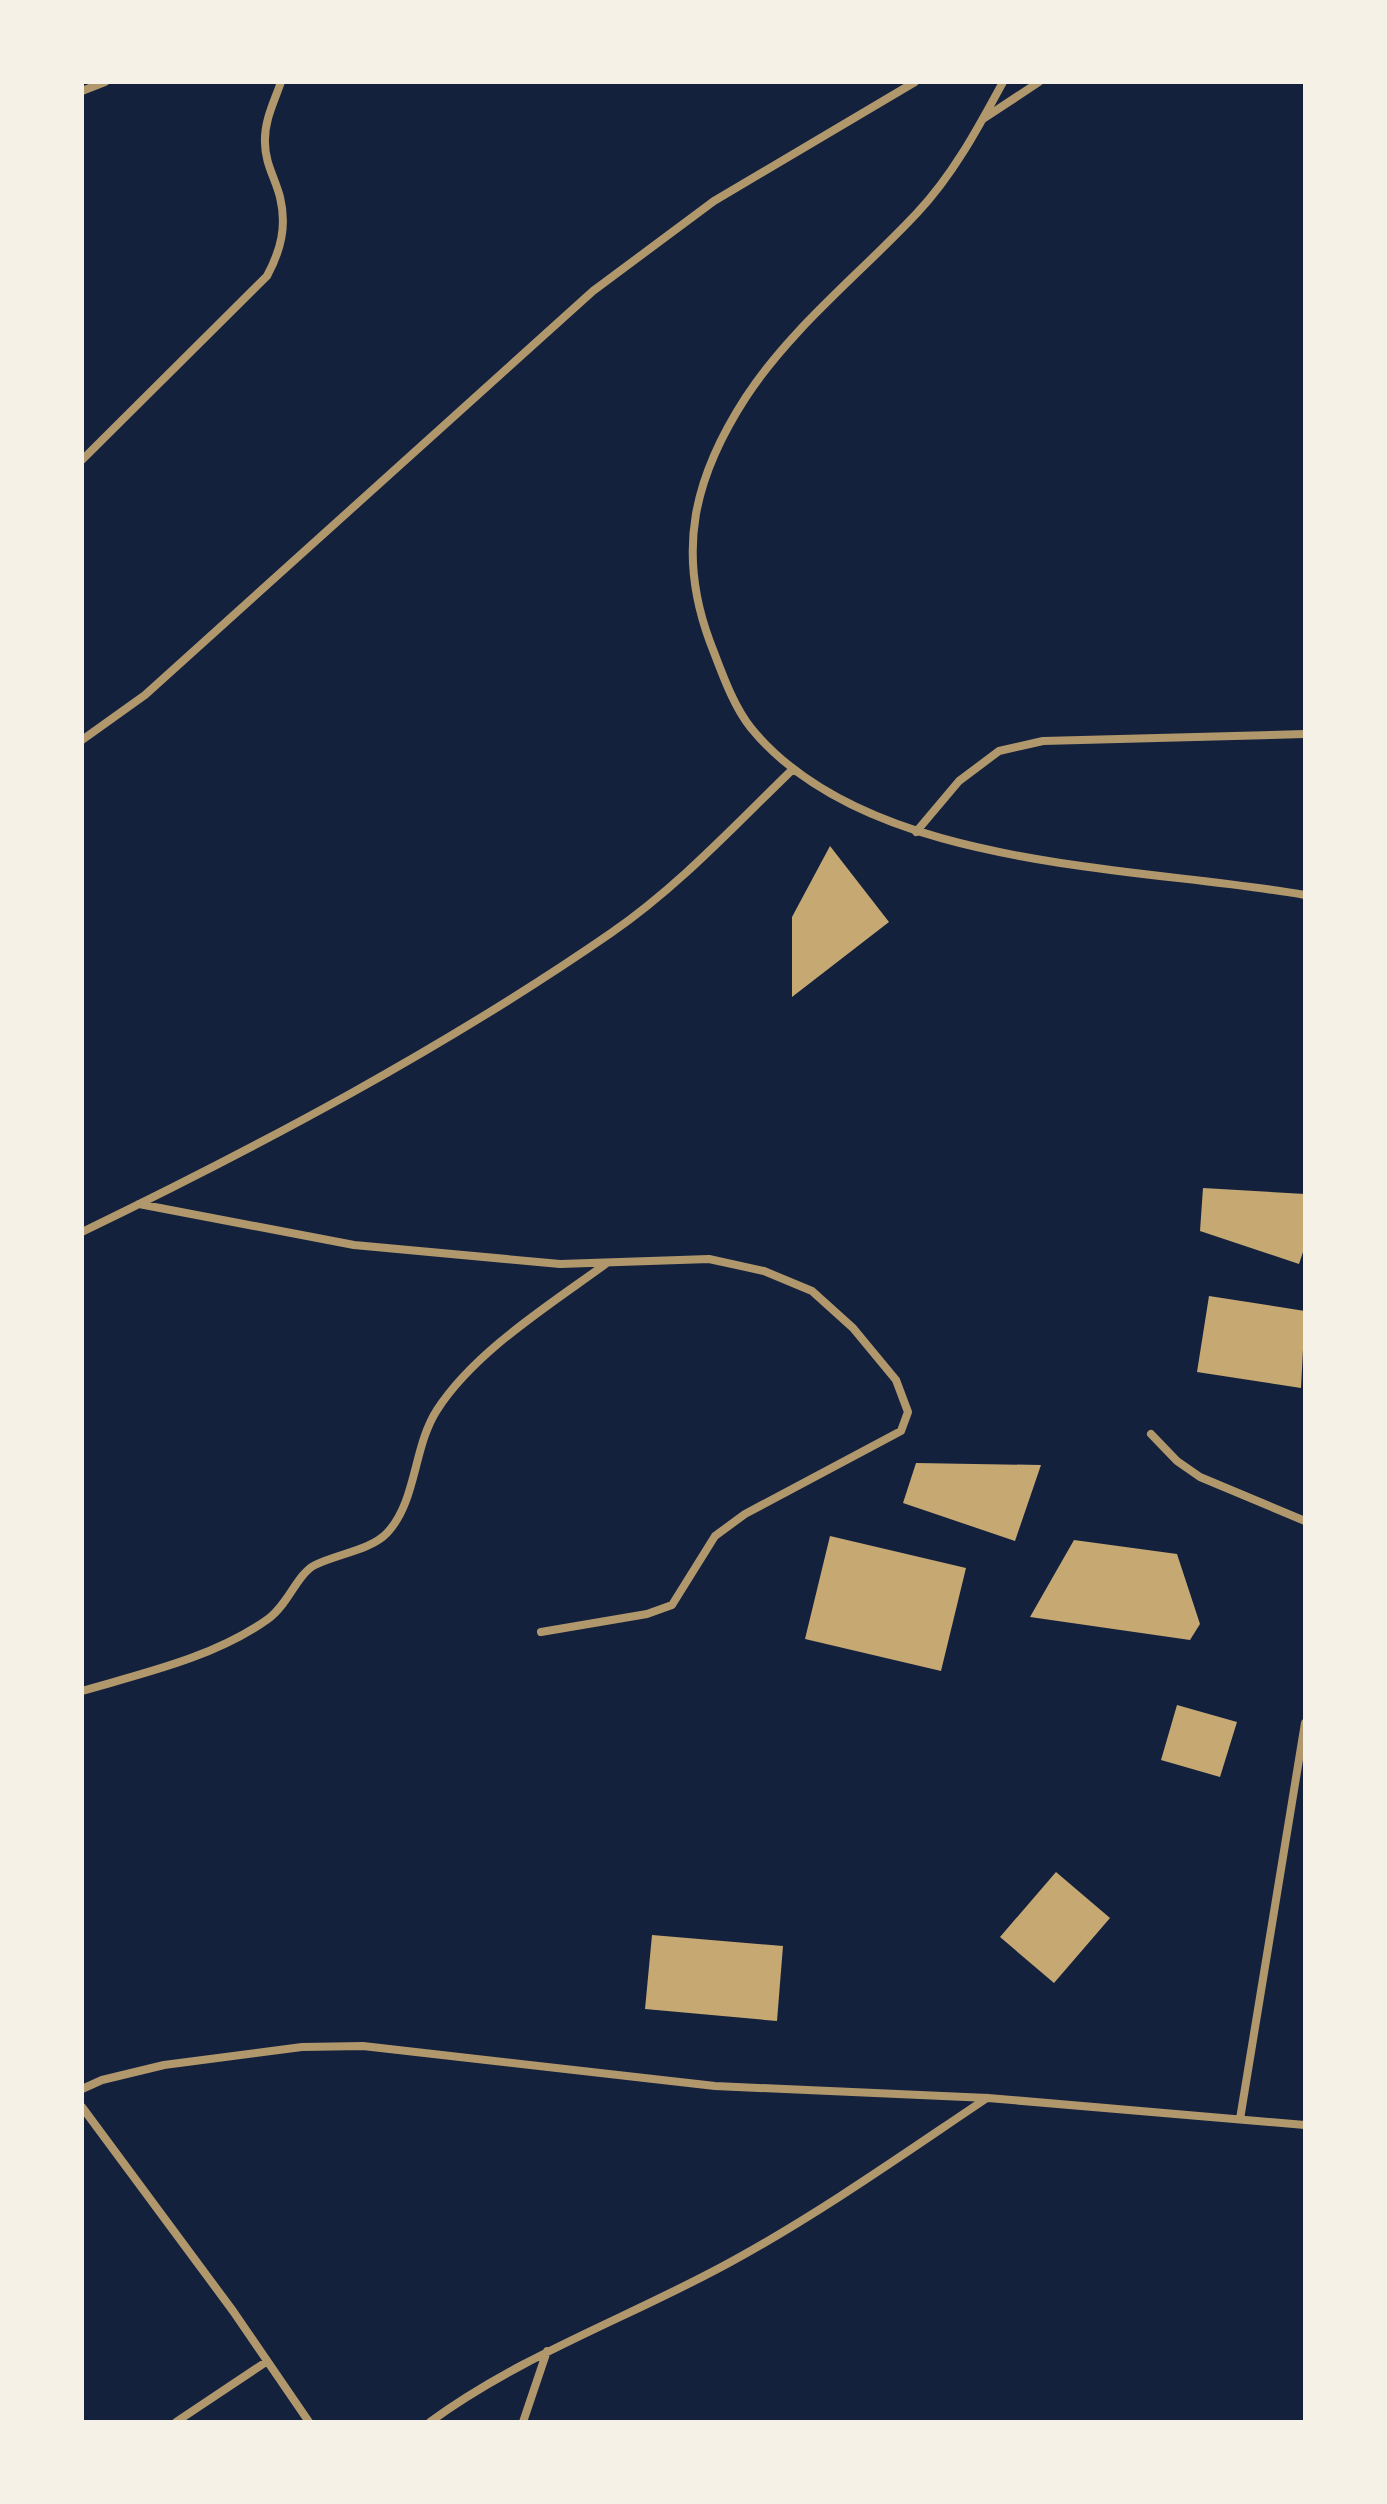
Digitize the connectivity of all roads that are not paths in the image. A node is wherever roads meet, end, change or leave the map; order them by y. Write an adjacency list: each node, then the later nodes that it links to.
1 (105, 82): 6 (street)
2 (281, 82): 8 (street)
3 (915, 82): 10 (street)
4 (1003, 82): 7 (street)
5 (1039, 82): 7 (street)
6 (82, 91)
7 (982, 120): 11 (street)
8 (82, 460)
9 (1305, 734): 12 (street)
10 (82, 740)
11 (792, 770): 12 (street); 14 (street)
12 (916, 832): 13 (street)
13 (1305, 895)
14 (139, 1204): 15 (street); 16 (street)
15 (82, 1232)
16 (607, 1263): 19 (street); 20 (street)
17 (1151, 1434): 18 (street)
18 (1305, 1521)
19 (541, 1632)
20 (82, 1691)
21 (1305, 1723): 25 (street)
22 (82, 2089): 23 (street)
23 (988, 2098): 25 (street); 27 (street)
24 (82, 2107): 28 (street)
25 (1240, 2119): 26 (street)
26 (1305, 2125)
27 (547, 2351): 31 (street); 32 (street)
28 (266, 2362): 29 (street); 30 (street)
29 (176, 2422)
30 (309, 2422)
31 (430, 2422)
32 (523, 2422)

